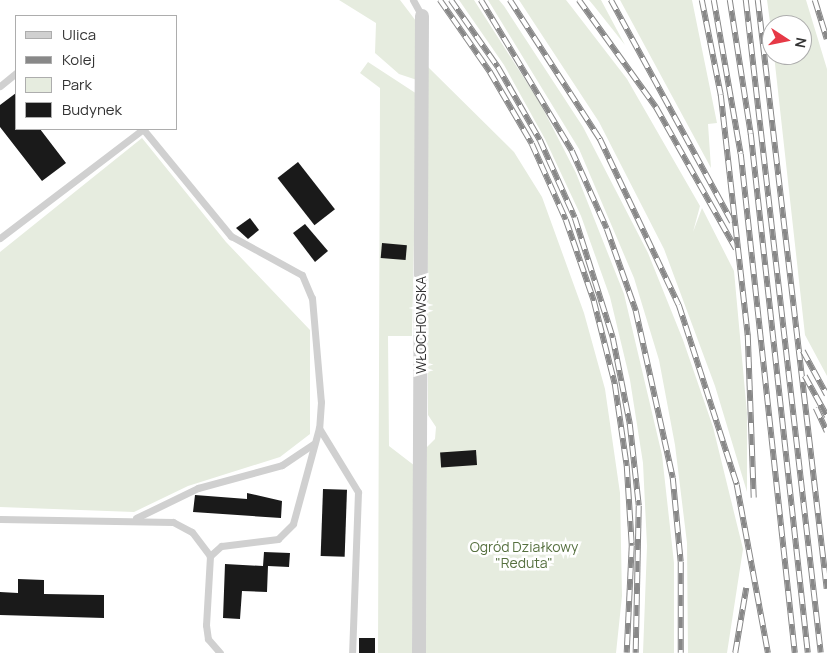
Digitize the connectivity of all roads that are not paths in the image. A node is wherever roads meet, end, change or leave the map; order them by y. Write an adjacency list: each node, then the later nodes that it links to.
1 (413, 0): 2 (lane, WŁOCHOWSKA)
2 (422, 16): 15 (street, WŁOCHOWSKA)
3 (15, 74): 4 (lane)
4 (0, 86)
5 (142, 130): 7 (lane)
6 (144, 130): 8 (lane)
7 (0, 238)
8 (319, 428): 9 (lane); 14 (lane)
9 (313, 444): 10 (lane); 12 (lane)
10 (136, 518): 11 (lane); 12 (lane)
11 (0, 519)
12 (210, 556): 13 (lane)
13 (220, 653)
14 (352, 653)
15 (418, 653)

